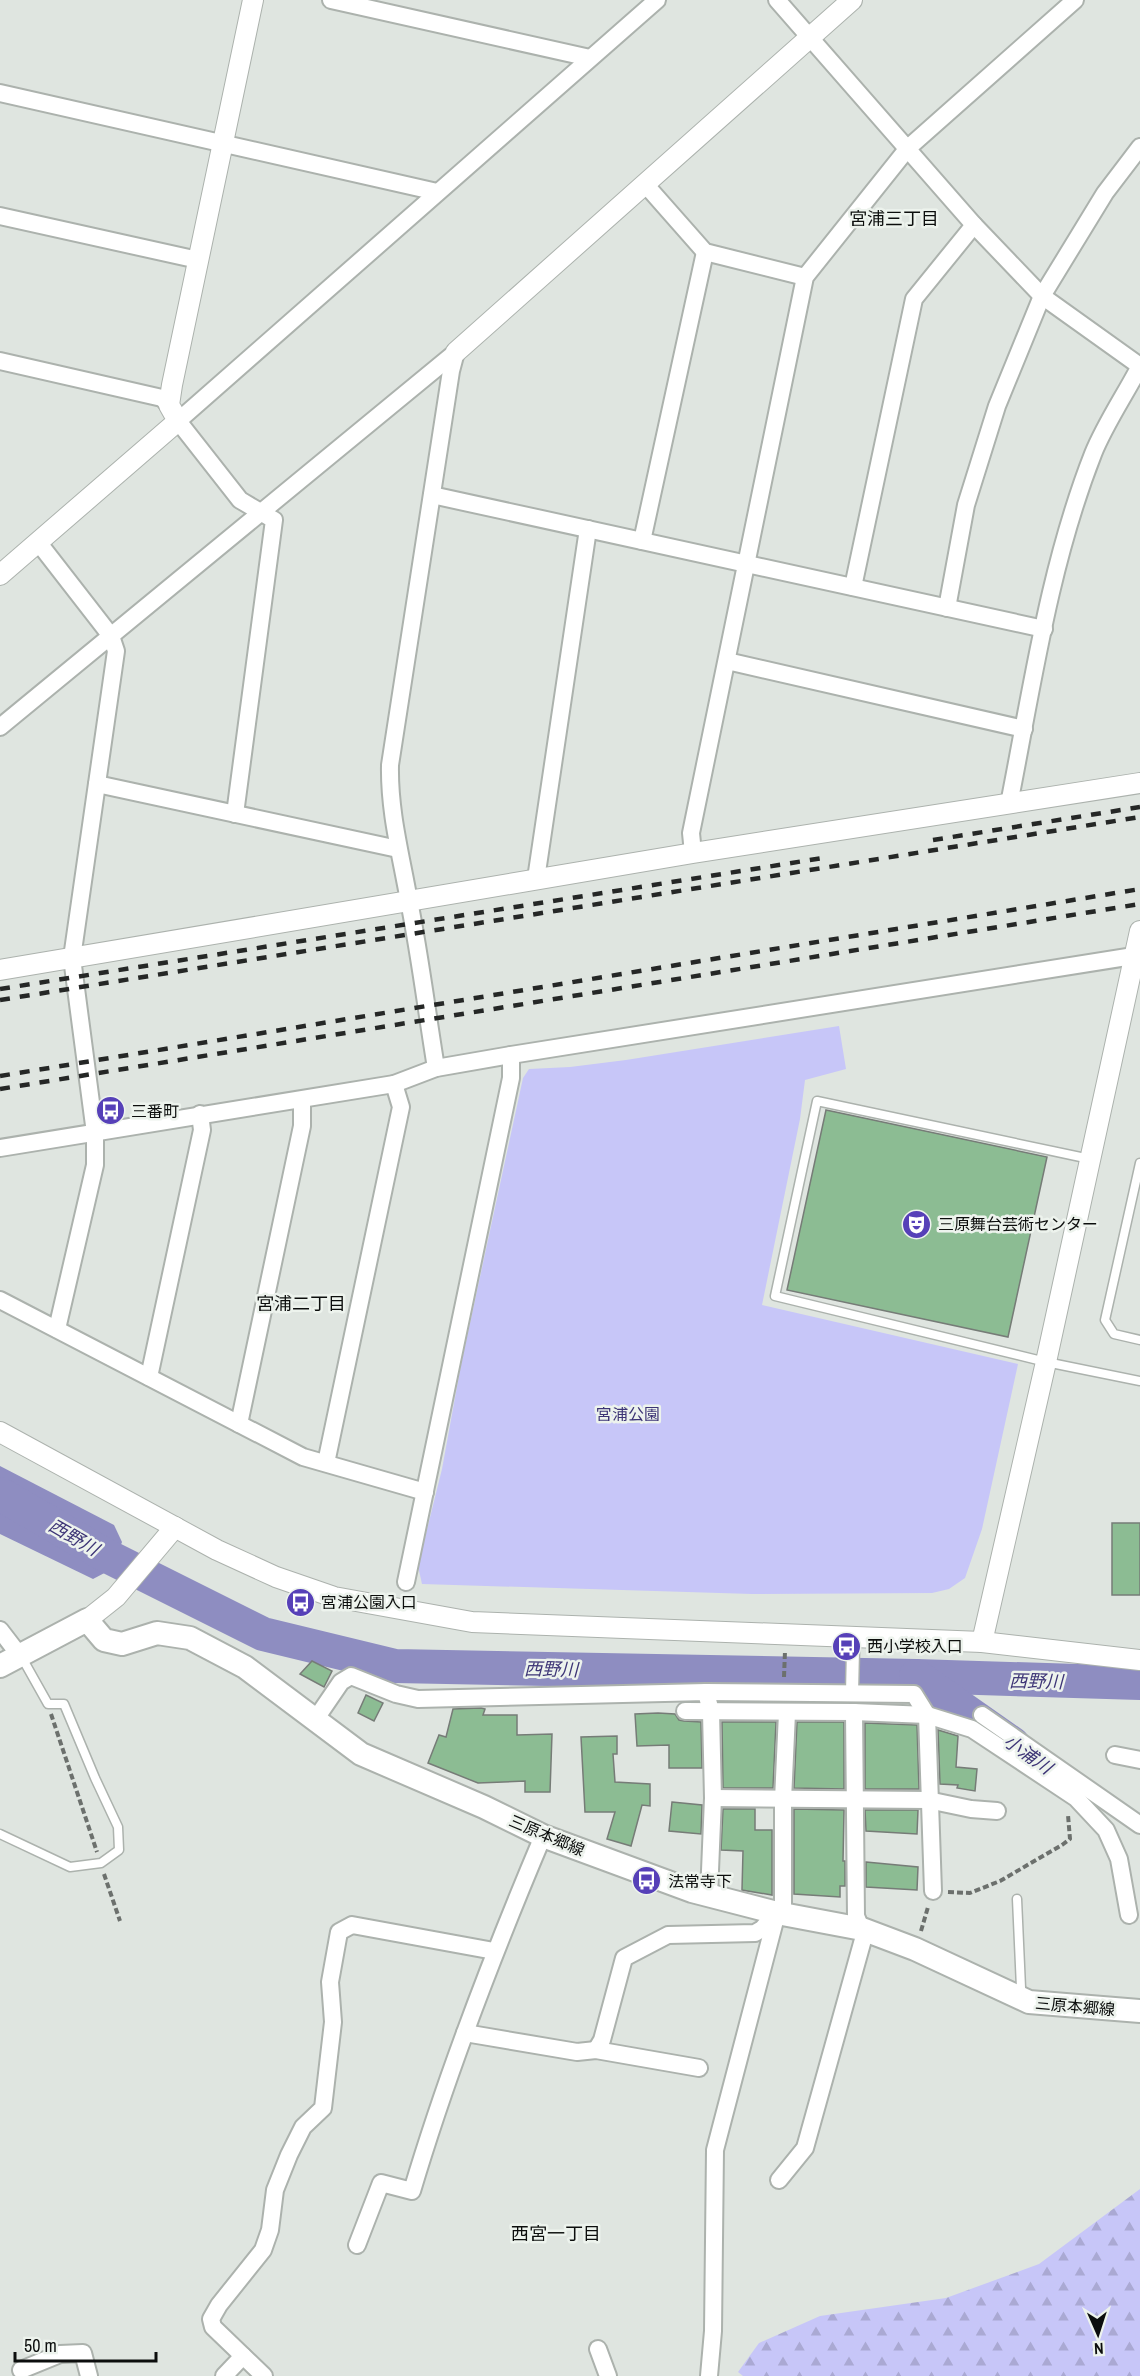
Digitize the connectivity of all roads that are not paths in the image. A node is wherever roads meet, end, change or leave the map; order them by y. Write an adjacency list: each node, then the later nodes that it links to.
1 (253, 0): 10 (street)
2 (331, 0): 8 (street)
3 (657, 0): 8 (street)
4 (777, 0): 7 (street)
5 (852, 0): 7 (street)
6 (1075, 0): 12 (street)
7 (811, 37): 12 (street); 13 (street)
8 (590, 58): 14 (street)
9 (0, 93): 10 (street)
10 (224, 143): 14 (street); 18 (street)
11 (1140, 147): 20 (street)
12 (908, 148): 16 (street); 19 (street)
13 (645, 184): 17 (street); 21 (street)
14 (437, 192): 24 (street)
15 (0, 216): 18 (street)
16 (974, 225): 20 (street); 32 (street)
17 (705, 252): 19 (street); 28 (street)
18 (198, 261): 24 (street)
19 (805, 276): 30 (street)
20 (1042, 296): 23 (street); 33 (street)
21 (456, 352): 25 (street); 26 (street)
22 (0, 361): 24 (street)
23 (1140, 366): 34 (street)
24 (174, 413): 26 (street); 29 (street)
25 (432, 495): 27 (street); 43 (street)
26 (262, 512): 35 (street); 42 (street)
27 (588, 529): 28 (street); 45 (street)
28 (642, 541): 30 (street)
29 (38, 542): 31 (street); 35 (street)
30 (747, 564): 32 (street); 36 (street)
31 (0, 575)
32 (853, 587): 33 (street)
33 (947, 608): 34 (street)
34 (1044, 629): 38 (street)
35 (111, 636): 37 (street); 40 (street)
36 (727, 661): 38 (street); 44 (street)
37 (0, 727)
38 (1024, 729): 41 (street)
39 (1140, 783): 41 (street)
40 (97, 784): 42 (street); 49 (street)
41 (1010, 804): 44 (street)
42 (235, 814): 43 (street)
43 (398, 849): 46 (street)
44 (693, 853): 45 (street)
45 (536, 879): 46 (street)
46 (409, 901): 49 (street); 52 (street)
47 (1140, 931): 48 (street)
48 (1137, 955): 51 (street); 58 (street)
49 (72, 958): 50 (street); 56 (street)
50 (0, 970)
51 (510, 1054): 52 (street); 69 (street)
52 (436, 1068): 53 (street)
53 (394, 1084): 54 (street); 68 (street)
54 (302, 1100): 55 (street); 66 (street)
55 (200, 1114): 56 (street); 64 (street)
56 (95, 1133): 57 (street); 61 (street)
57 (0, 1148)
58 (1090, 1159): 63 (street); 63 (lane)
59 (1140, 1163): 62 (lane)
60 (0, 1300): 61 (street)
61 (57, 1329): 64 (street)
62 (1140, 1340)
63 (1046, 1362): 65 (lane); 74 (street)
64 (149, 1377): 66 (street)
65 (1140, 1381)
66 (239, 1424): 68 (street)
67 (0, 1432): 70 (street)
68 (326, 1463): 69 (street)
69 (424, 1492): 71 (street)
70 (175, 1527): 72 (street); 74 (street)
71 (406, 1582)
72 (87, 1620): 76 (main road); 87 (main road, 三原本郷線)
73 (0, 1630): 76 (street)
74 (982, 1642): 77 (street)
75 (853, 1649): 80 (street)
76 (20, 1656): 78 (main road); 96 (lane)
77 (1140, 1660)
78 (0, 1666)
79 (706, 1692): 80 (street); 82 (street); 87 (street)
80 (852, 1693): 85 (street)
81 (686, 1711): 82 (street)
82 (711, 1712): 84 (street); 90 (street)
83 (854, 1712): 84 (street); 85 (street); 91 (street)
84 (787, 1713): 92 (street)
85 (927, 1715): 93 (street); 102 (street)
86 (982, 1715): 95 (street)
87 (315, 1720): 97 (main road, 三原本郷線)
88 (1115, 1755): 89 (street)
89 (1140, 1760)
90 (712, 1798): 92 (street); 99 (street)
91 (854, 1798): 92 (street); 93 (street); 103 (street)
92 (783, 1800): 101 (street)
93 (928, 1800): 94 (street); 98 (street)
94 (997, 1811)
95 (1140, 1825)
96 (0, 1834)
97 (543, 1836): 99 (main road, 三原本郷線); 104 (street)
98 (933, 1891)
99 (709, 1895): 101 (main road, 三原本郷線)
100 (1017, 1899): 105 (lane)
101 (777, 1913): 103 (main road, 三原本郷線); 108 (street); 119 (street)
102 (1129, 1916)
103 (862, 1929): 105 (main road, 三原本郷線); 110 (street)
104 (494, 1951): 107 (street); 113 (street)
105 (1016, 1997): 106 (main road, 三原本郷線)
106 (1140, 2011)
107 (465, 2033): 108 (street); 111 (street)
108 (596, 2050): 109 (street)
109 (699, 2068)
110 (779, 2180)
111 (357, 2245)
112 (598, 2349): 118 (street)
113 (243, 2356): 116 (street); 117 (street)
114 (21, 2370): 115 (street)
115 (89, 2376)
116 (224, 2376)
117 (264, 2376)
118 (608, 2376)
119 (709, 2376)

